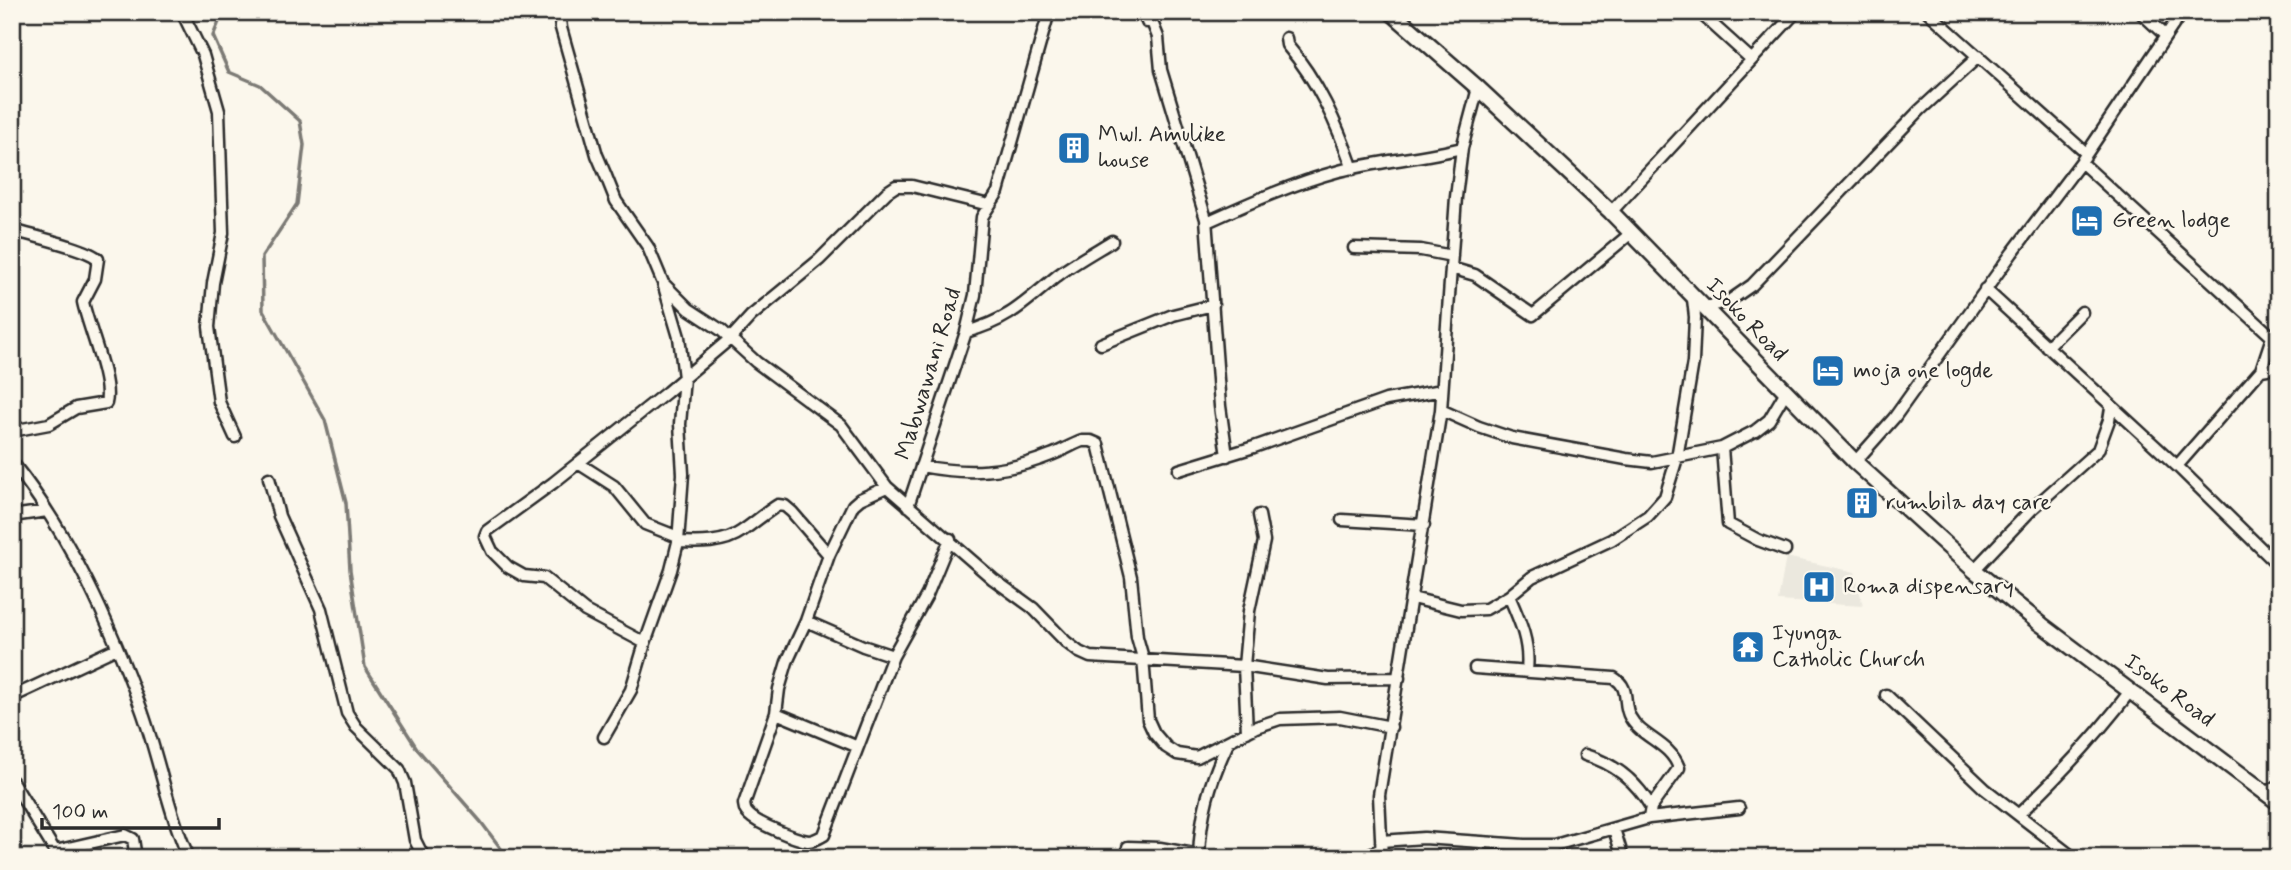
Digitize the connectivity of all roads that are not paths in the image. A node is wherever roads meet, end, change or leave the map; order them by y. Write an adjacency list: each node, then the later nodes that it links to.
1 (182, 12): 46 (street)
2 (559, 12): 28 (street)
3 (1049, 12): 19 (street, Mabwawani Road)
4 (1144, 12): 21 (street)
5 (1391, 12): 15 (street, Isoko Road)
6 (1699, 12): 14 (street)
7 (1796, 12): 14 (street)
8 (1928, 12): 13 (street)
9 (2140, 12): 11 (street)
10 (2182, 12): 11 (street)
11 (2165, 35): 17 (street)
12 (1286, 38): 18 (street)
13 (1979, 56): 17 (street); 30 (street)
14 (1751, 59): 20 (street)
15 (1478, 88): 16 (street); 20 (street, Isoko Road)
16 (1462, 148): 18 (street); 26 (street)
17 (2084, 158): 29 (street); 35 (street)
18 (1353, 169): 21 (street)
19 (989, 205): 33 (street, Mabwawani Road); 34 (street)
20 (1611, 212): 23 (street, Isoko Road)
21 (1207, 222): 31 (street)
22 (12, 230): 45 (street)
23 (1630, 234): 27 (street); 30 (street, Isoko Road)
24 (1112, 241): 33 (street)
25 (1354, 248): 26 (street)
26 (1452, 256): 27 (street)
27 (1451, 268): 41 (street)
28 (663, 283): 34 (street); 40 (street)
29 (1985, 289): 37 (street); 51 (street)
30 (1698, 303): 42 (street, Isoko Road); 49 (street)
31 (1213, 305): 36 (street); 48 (street)
32 (2082, 312): 37 (street)
33 (966, 332): 53 (street, Mabwawani Road)
34 (731, 338): 40 (street); 57 (street)
35 (2275, 340): 39 (street)
36 (1101, 344)
37 (2047, 347): 43 (street)
38 (2279, 367): 39 (street)
39 (2261, 370): 54 (street)
40 (684, 378): 52 (street); 64 (street)
41 (1442, 390): 44 (street); 48 (street)
42 (1785, 393): 47 (street); 51 (street, Isoko Road)
43 (2111, 408): 54 (street); 69 (street)
44 (1441, 410): 49 (street); 63 (street)
45 (12, 431)
46 (235, 437)
47 (1722, 448): 49 (street); 66 (street)
48 (1227, 456): 55 (street)
49 (1677, 458): 70 (street)
50 (12, 462): 59 (street)
51 (1855, 462): 69 (street, Isoko Road)
52 (578, 463): 64 (street); 73 (street)
53 (921, 466): 58 (street, Mabwawani Road); 76 (street)
54 (2176, 466): 68 (street)
55 (1179, 470)
56 (269, 478): 103 (street)
57 (887, 487): 58 (street); 67 (street)
58 (908, 506): 65 (street)
59 (47, 511): 61 (street); 74 (street)
60 (1259, 515): 77 (street)
61 (12, 516)
62 (1342, 520): 63 (street)
63 (1424, 525): 71 (street)
64 (678, 539): 67 (street); 73 (street)
65 (950, 539): 75 (street); 76 (street)
66 (1785, 550)
67 (829, 555): 72 (street)
68 (2279, 566)
69 (1974, 570): 81 (street, Isoko Road)
70 (1509, 596): 71 (street); 79 (street)
71 (1412, 598): 80 (street)
72 (806, 621): 75 (street); 84 (street)
73 (645, 643): 87 (street)
74 (117, 648): 83 (street); 99 (street)
75 (893, 656): 89 (street)
76 (1143, 658): 77 (street); 88 (street)
77 (1244, 666): 80 (street); 86 (street)
78 (1475, 668): 79 (street)
79 (1527, 670): 94 (street)
80 (1399, 678): 85 (street)
81 (2130, 690): 92 (street, Isoko Road); 95 (street)
82 (1886, 695): 95 (street)
83 (12, 697)
84 (776, 713): 89 (street); 89 (street)
85 (1391, 727): 86 (street); 98 (street)
86 (1247, 732): 88 (street)
87 (604, 737)
88 (1228, 743): 100 (street)
89 (858, 747)
90 (1586, 755): 94 (street)
91 (12, 781): 101 (street)
92 (2275, 794)
93 (1739, 808): 94 (street)
94 (1650, 812): 96 (street)
95 (2019, 814): 106 (street)
96 (1614, 829): 98 (street); 105 (street)
97 (1128, 847): 100 (street)
98 (1382, 849): 104 (street)
99 (188, 855): 102 (street)
100 (1199, 856)
101 (136, 858)
102 (165, 858)
103 (424, 858)
104 (1361, 858)
105 (1623, 858)
106 (2074, 858)

